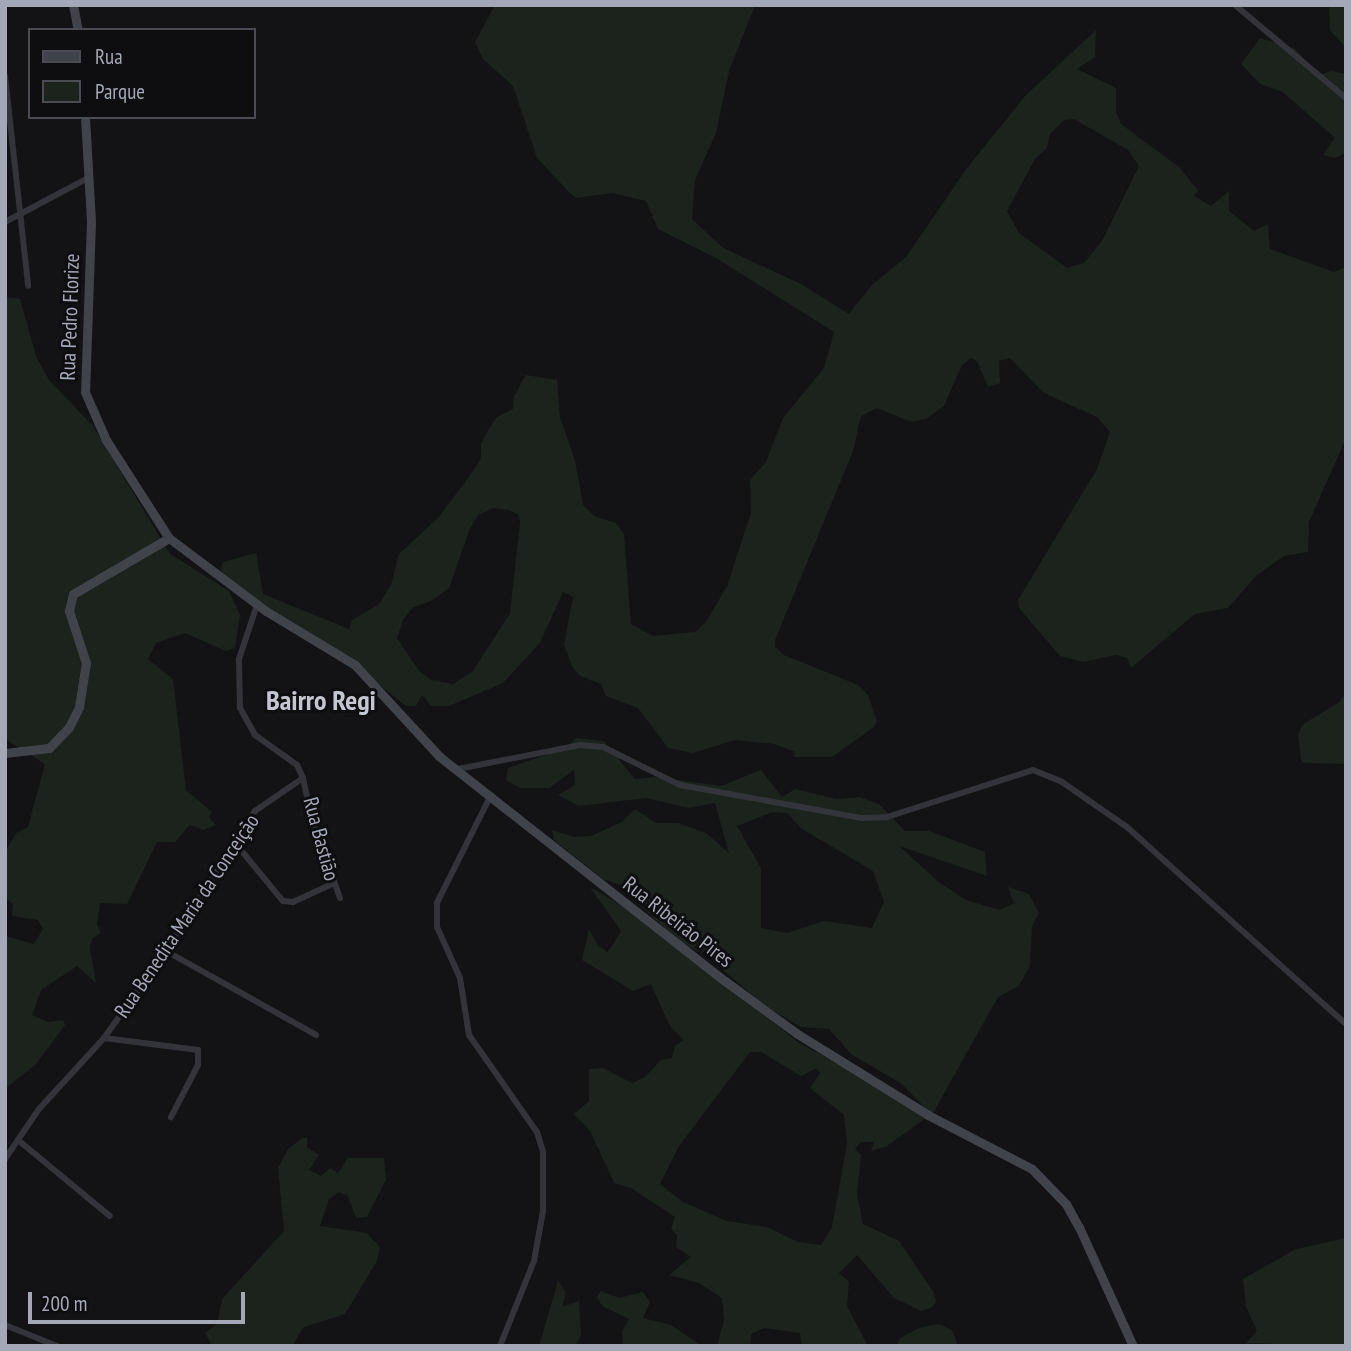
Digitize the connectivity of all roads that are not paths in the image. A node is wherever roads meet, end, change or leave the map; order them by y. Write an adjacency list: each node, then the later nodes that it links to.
1 (73, 5): 3 (street)
2 (1235, 5): 5 (street)
3 (78, 28)
4 (5, 76): 8 (street)
5 (1346, 98)
6 (85, 119): 7 (street, Rua Pedro Florize)
7 (90, 177): 8 (street); 11 (street, Rua Pedro Florize)
8 (21, 213): 9 (street); 10 (street)
9 (5, 222)
10 (27, 286)
11 (169, 538): 12 (street, Rua Ribeirão Pires); 13 (street)
12 (257, 605): 14 (street, Rua Ribeirão Pires); 15 (street)
13 (5, 753)
14 (458, 769): 16 (street, Rua Ribeirão Pires); 21 (street)
15 (303, 778): 17 (street, Rua Benedita Maria da Conceição); 18 (street, Rua Bastião)
16 (491, 795): 30 (street); 31 (street, Rua Ribeirão Pires)
17 (235, 843): 18 (street); 20 (street, Rua Benedita Maria da Conceição)
18 (332, 884): 19 (street, Rua Bastião)
19 (340, 898)
20 (166, 951): 22 (street); 23 (street, Rua Benedita Maria da Conceição)
21 (1346, 1024)
22 (316, 1035)
23 (104, 1038): 24 (street); 25 (street, Rua Benedita Maria da Conceição)
24 (171, 1117)
25 (18, 1140): 26 (street, Rua Benedita Maria da Conceição); 27 (street)
26 (5, 1159)
27 (110, 1216)
28 (5, 1325): 29 (street)
29 (57, 1346)
30 (500, 1346)
31 (1133, 1346)

